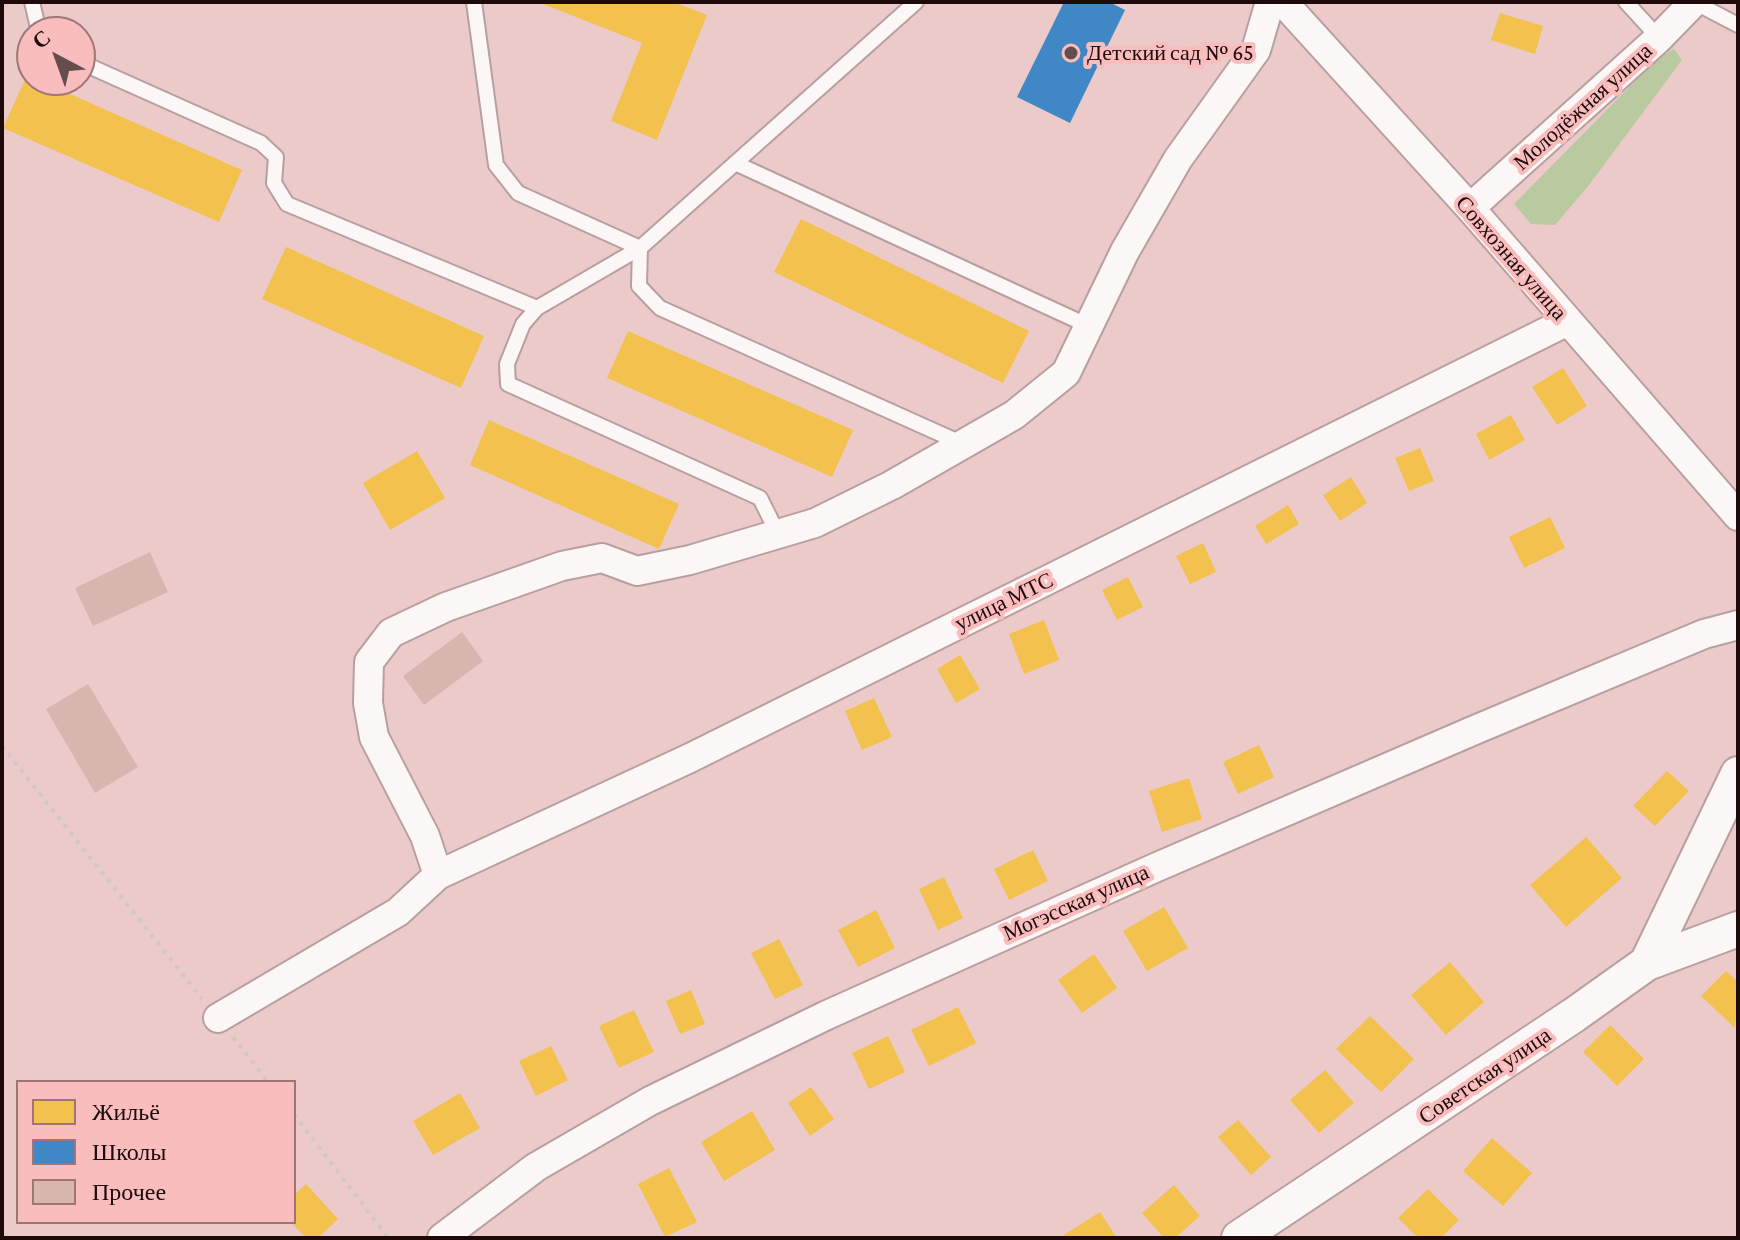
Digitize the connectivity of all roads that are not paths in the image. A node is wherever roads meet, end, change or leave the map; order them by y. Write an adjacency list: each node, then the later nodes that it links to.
1 (474, 2): 12 (lane)
2 (916, 2): 10 (lane)
3 (1270, 2): 15 (street)
4 (1283, 2): 11 (street, Совхозная улица)
5 (1626, 2): 8 (lane)
6 (1694, 2): 7 (lane); 8 (street, Молодёжная улица)
7 (1738, 25)
8 (1659, 38): 11 (street, Молодёжная улица)
9 (96, 69): 13 (lane)
10 (735, 163): 12 (lane); 15 (lane)
11 (1470, 208): 14 (street, Совхозная улица)
12 (640, 248): 13 (lane); 16 (lane)
13 (537, 308): 18 (lane)
14 (1566, 322): 17 (street, Совхозная улица); 21 (street, улица МТС)
15 (1091, 327): 16 (street)
16 (963, 444): 18 (street)
17 (1738, 516)
18 (778, 534): 21 (street)
19 (1738, 625): 25 (street, Могэсская улица)
20 (1738, 774): 23 (street)
21 (438, 875): 24 (street, улица МТС)
22 (1738, 929): 23 (street, Советская улица)
23 (1647, 963): 26 (street, Советская улица)
24 (218, 1018)
25 (442, 1238)
26 (1239, 1238)

